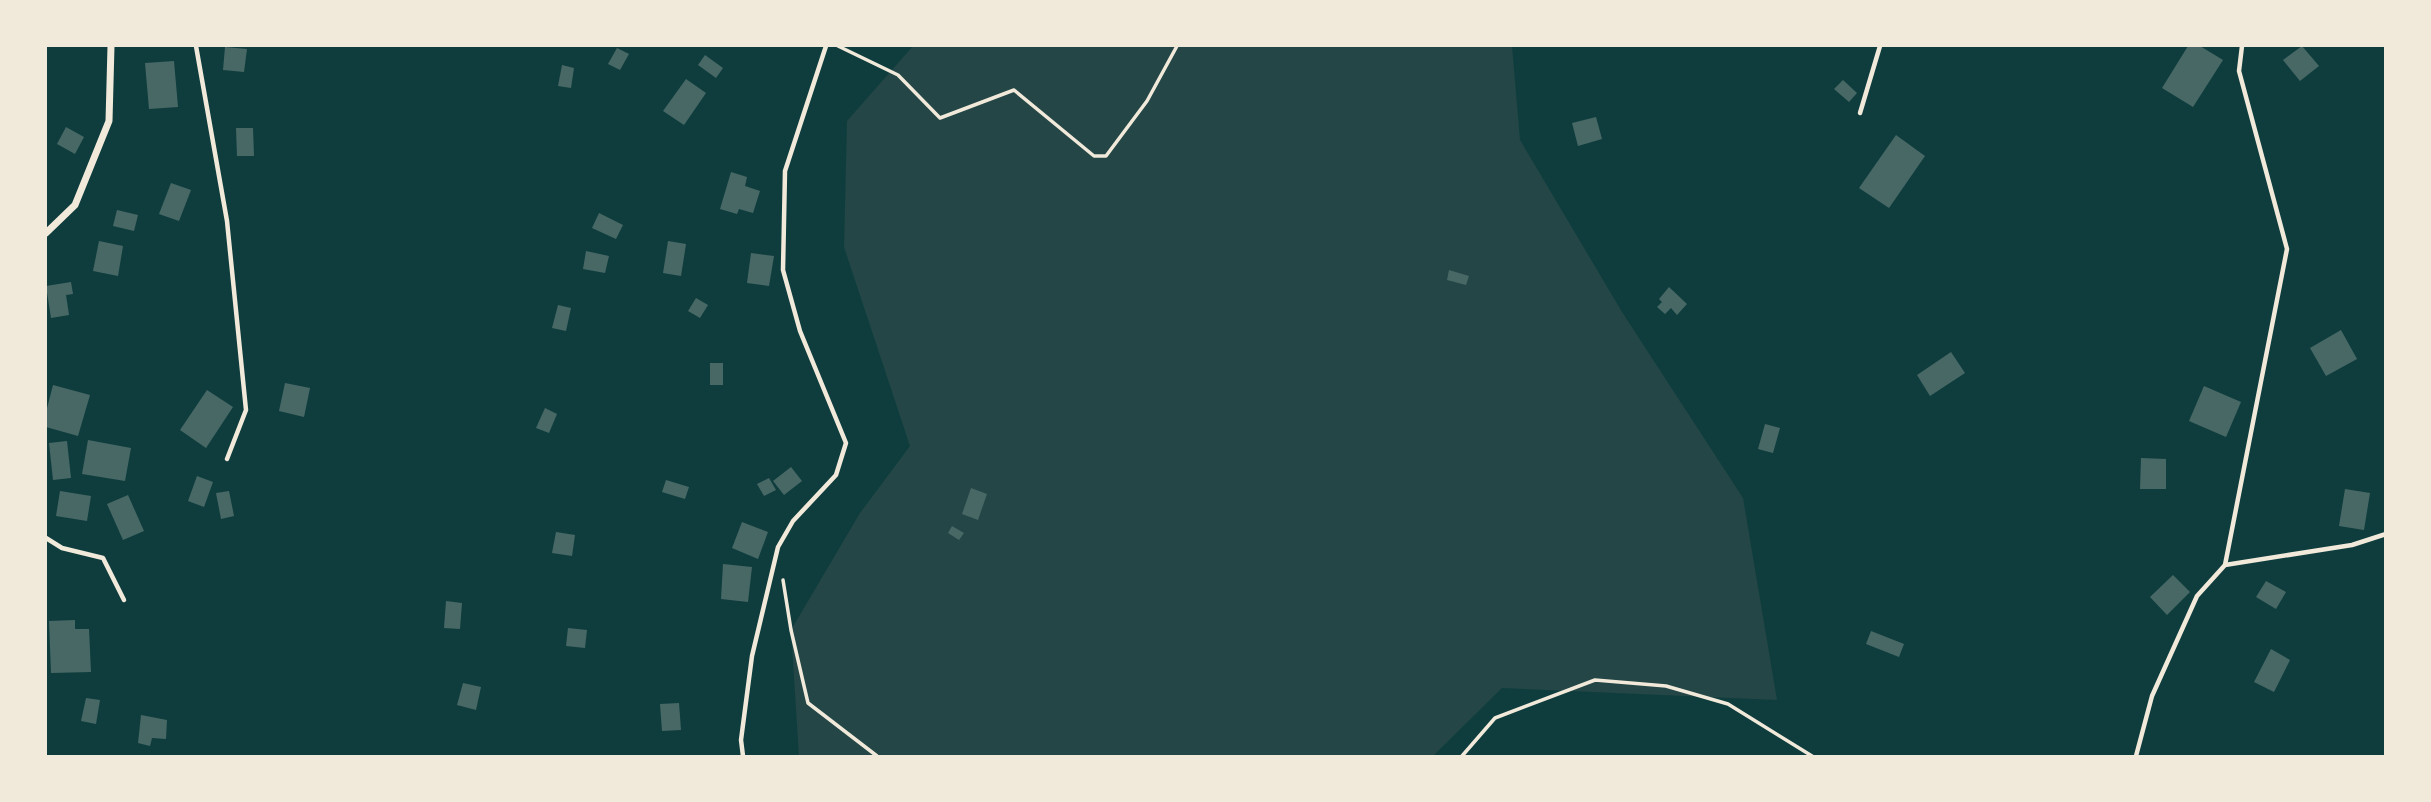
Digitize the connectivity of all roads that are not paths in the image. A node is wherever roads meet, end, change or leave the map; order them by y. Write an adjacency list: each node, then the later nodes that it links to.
1 (111, 46): 7 (street)
2 (196, 46): 8 (lane)
3 (826, 46): 13 (lane)
4 (1880, 46): 6 (lane)
5 (2242, 46): 11 (lane)
6 (1860, 113)
7 (46, 233)
8 (227, 459)
9 (2385, 534): 11 (lane)
10 (46, 538): 12 (lane)
11 (2225, 565): 14 (lane)
12 (124, 600)
13 (743, 757)
14 (2136, 757)

